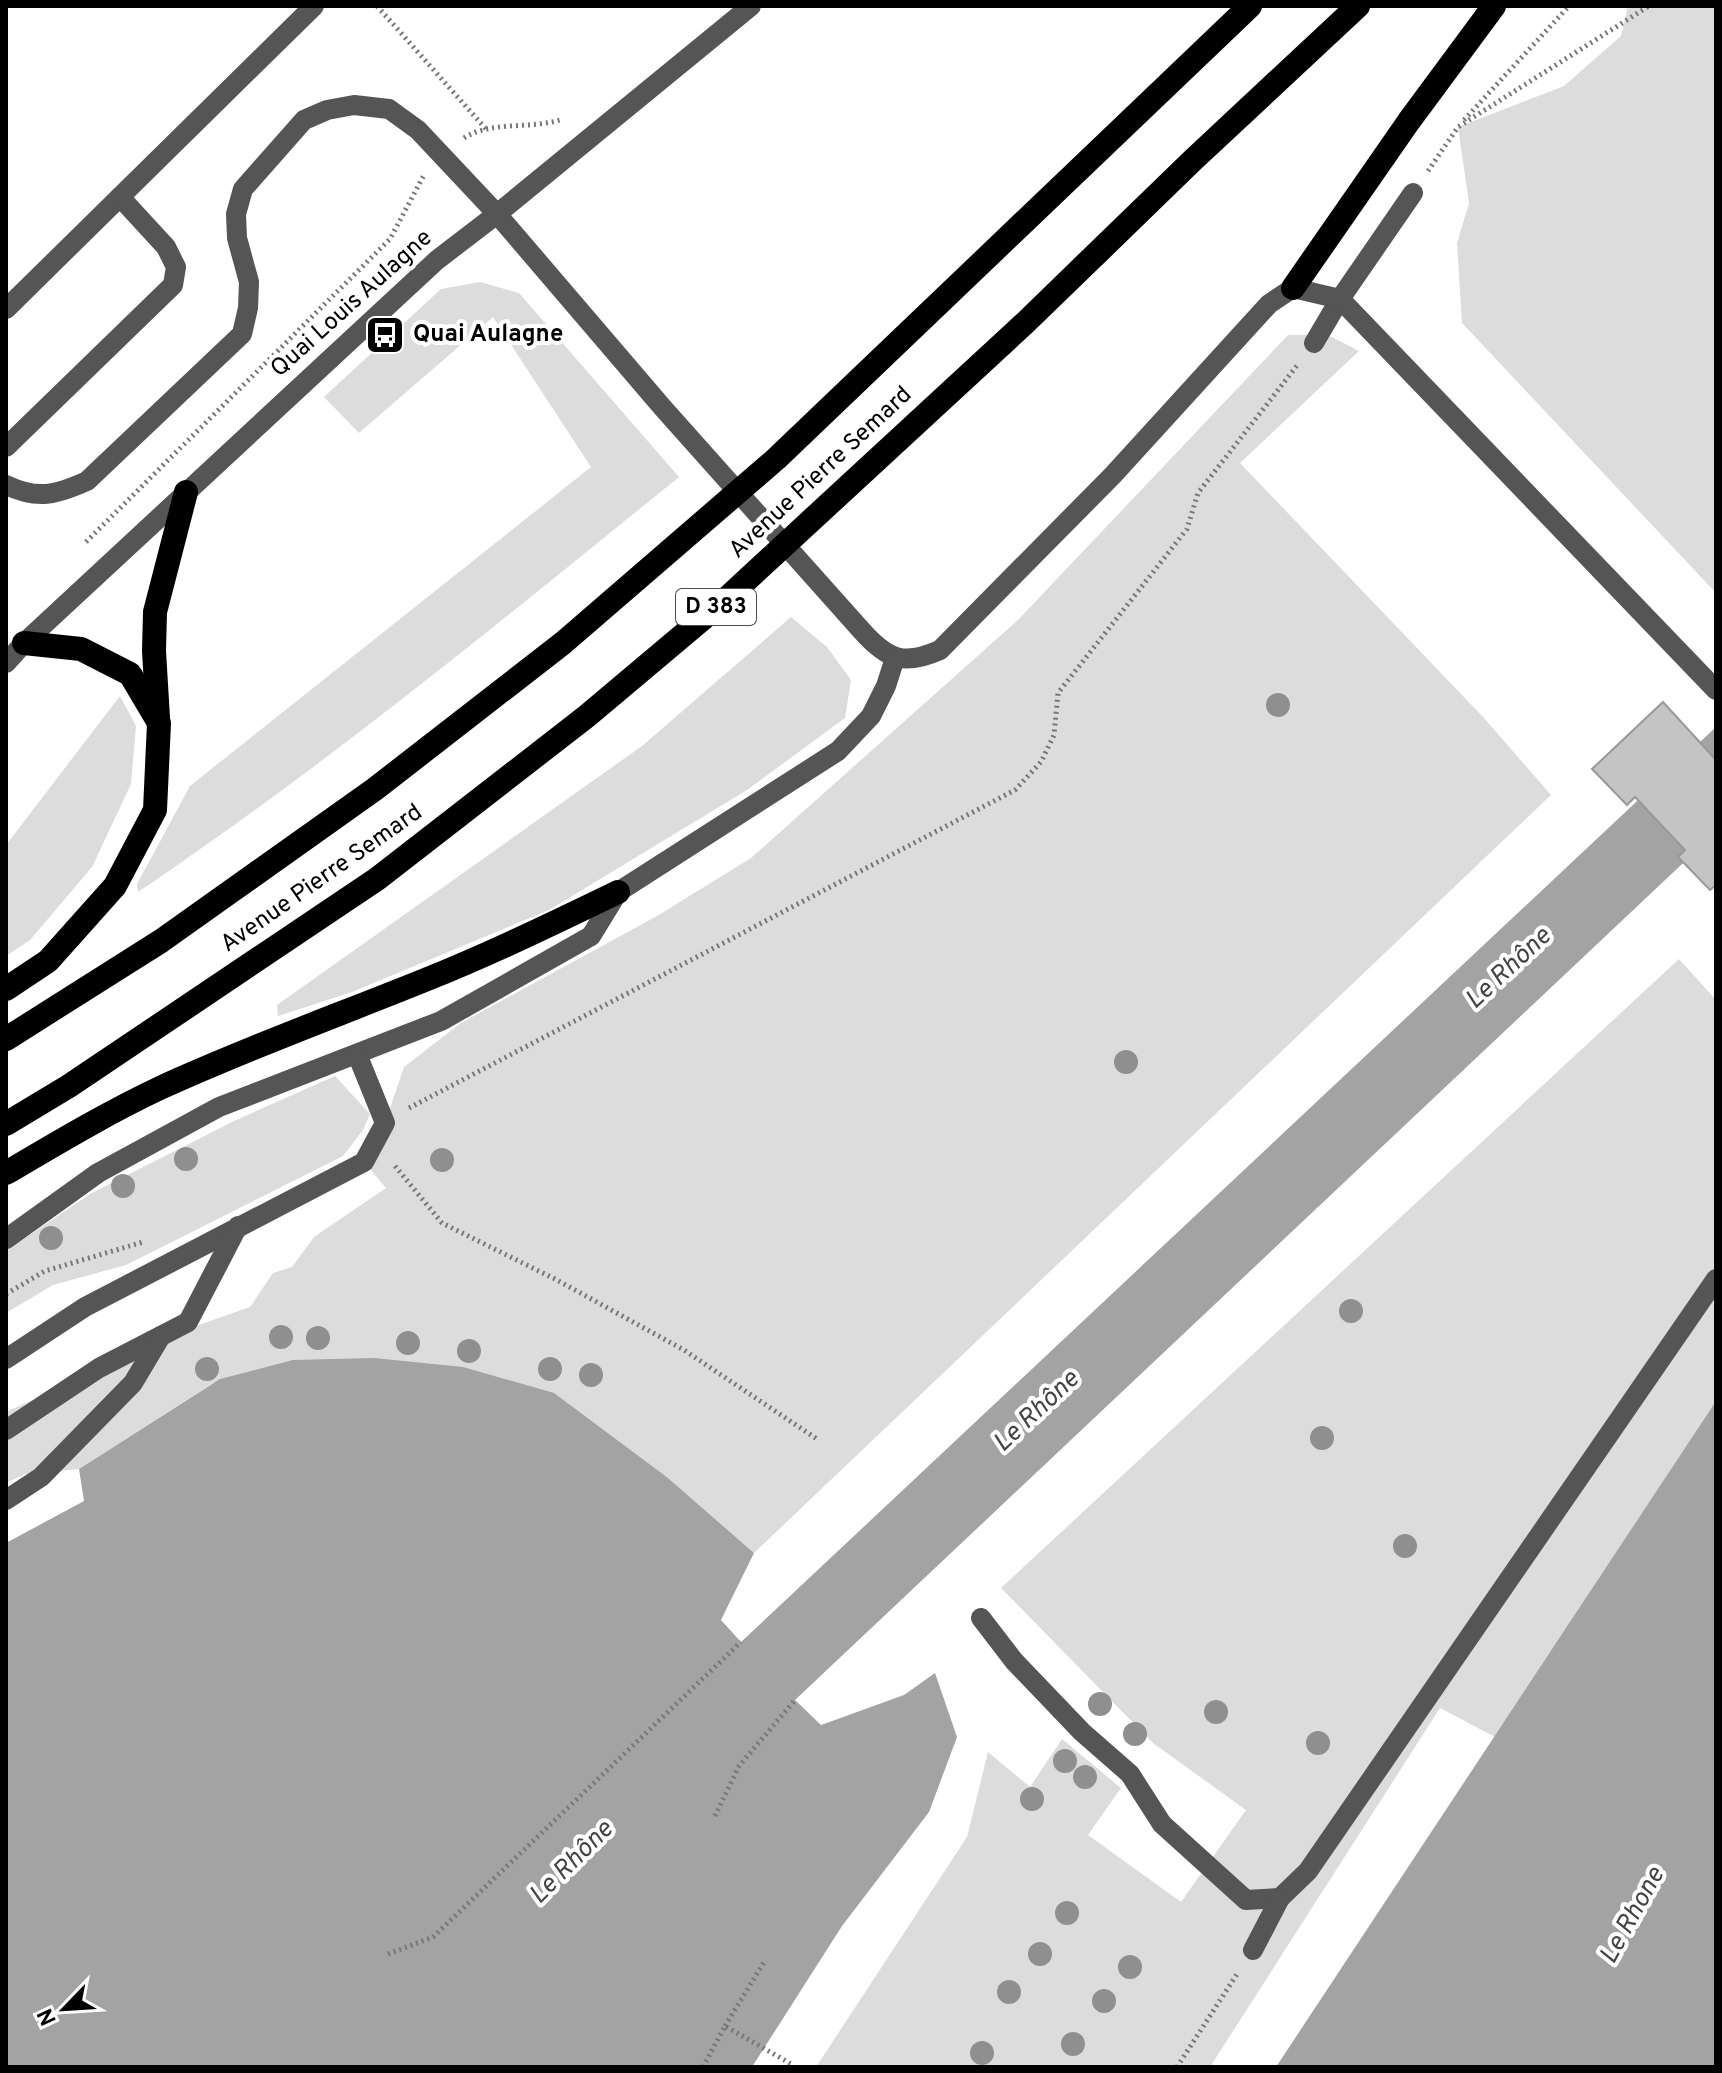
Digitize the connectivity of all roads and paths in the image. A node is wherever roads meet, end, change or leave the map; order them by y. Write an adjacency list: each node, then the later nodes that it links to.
1 (314, 6): 14 (street)
2 (377, 6): 11 (path)
3 (751, 6): 15 (street, Quai Louis Aulagne)
4 (1250, 6): 31 (highway, Avenue Pierre Semard / D 383)
5 (1358, 6): 34 (highway, Avenue Pierre Semard / D 383)
6 (1494, 6): 16 (highway)
7 (1569, 6): 10 (path)
8 (1649, 6): 10 (path)
9 (570, 117): 11 (path)
10 (1458, 127): 13 (path)
11 (486, 129): 12 (path)
12 (443, 157): 15 (street); 21 (street); 23 (path)
13 (1413, 193): 17 (street)
14 (120, 197): 18 (street); 20 (street)
15 (497, 214): 22 (street, Quai Louis Aulagne); 25 (street)
16 (1293, 288): 17 (street); 25 (street)
17 (1340, 299): 19 (street); 27 (street)
18 (6, 309)
19 (1314, 343): 33 (path)
20 (6, 447)
21 (6, 485)
22 (186, 492): 24 (street, Quai Louis Aulagne); 28 (highway)
23 (84, 544)
24 (24, 643): 26 (street, Quai Louis Aulagne); 28 (highway)
25 (895, 658): 29 (street)
26 (6, 663)
27 (1716, 690)
28 (159, 723): 30 (highway)
29 (618, 892): 32 (street); 36 (highway)
30 (6, 989)
31 (6, 1039)
32 (357, 1054): 33 (street); 38 (street)
33 (385, 1123): 35 (street)
34 (6, 1124)
35 (374, 1142): 37 (street); 45 (path)
36 (6, 1173)
37 (238, 1226): 42 (street); 43 (street)
38 (6, 1239)
39 (147, 1240): 41 (path)
40 (1716, 1279): 51 (street)
41 (6, 1294)
42 (161, 1336): 44 (street); 46 (street)
43 (6, 1359)
44 (6, 1430)
45 (817, 1439)
46 (6, 1500)
47 (981, 1618): 51 (street)
48 (741, 1642): 53 (path)
49 (795, 1700): 50 (path)
50 (715, 1816)
51 (1280, 1898): 52 (street)
52 (1253, 1950): 58 (path)
53 (388, 1954)
54 (764, 1962): 55 (path)
55 (725, 2026): 56 (path); 57 (path)
56 (791, 2064)
57 (703, 2067)
58 (1177, 2067)

